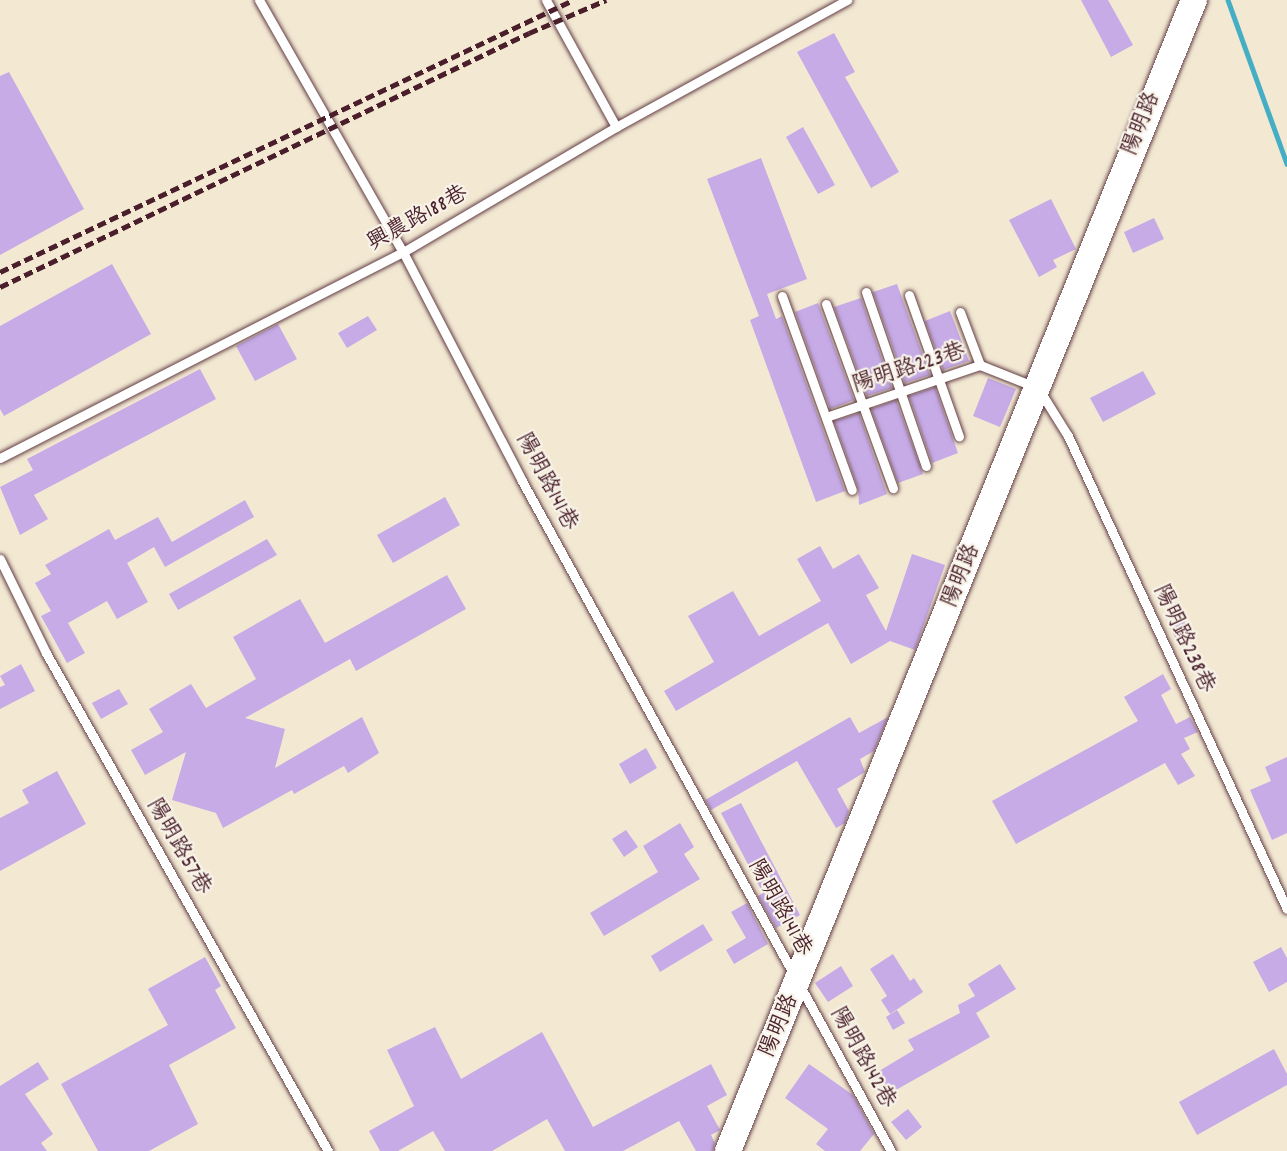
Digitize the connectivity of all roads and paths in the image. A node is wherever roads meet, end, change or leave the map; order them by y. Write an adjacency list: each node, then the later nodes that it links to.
1 (259, 0): 6 (lane, 陽明路141巷)
2 (546, 0): 5 (lane)
3 (847, 0): 5 (lane, 興農路188巷)
4 (1194, 0): 14 (street, 陽明路)
5 (616, 127): 6 (lane, 興農路188巷)
6 (403, 252): 19 (lane, 興農路188巷); 25 (lane, 陽明路141巷)
7 (866, 292): 15 (lane)
8 (909, 295): 13 (lane)
9 (782, 296): 17 (lane)
10 (826, 304): 16 (lane)
11 (960, 312): 12 (lane)
12 (980, 365): 13 (lane, 陽明路223巷); 14 (lane, 陽明路223巷)
13 (939, 379): 15 (lane, 陽明路223巷); 18 (lane)
14 (1038, 388): 24 (lane, 陽明路238巷); 25 (street, 陽明路)
15 (900, 392): 16 (lane, 陽明路223巷); 20 (lane)
16 (861, 404): 17 (lane, 陽明路223巷); 21 (lane)
17 (826, 417): 22 (lane)
18 (958, 436)
19 (0, 458)
20 (926, 466)
21 (893, 488)
22 (852, 490)
23 (0, 559): 26 (lane, 陽明路57巷)
24 (1287, 909)
25 (798, 983): 27 (street, 陽明路); 28 (lane, 陽明路142巷)
26 (328, 1151)
27 (728, 1151)
28 (891, 1151)

